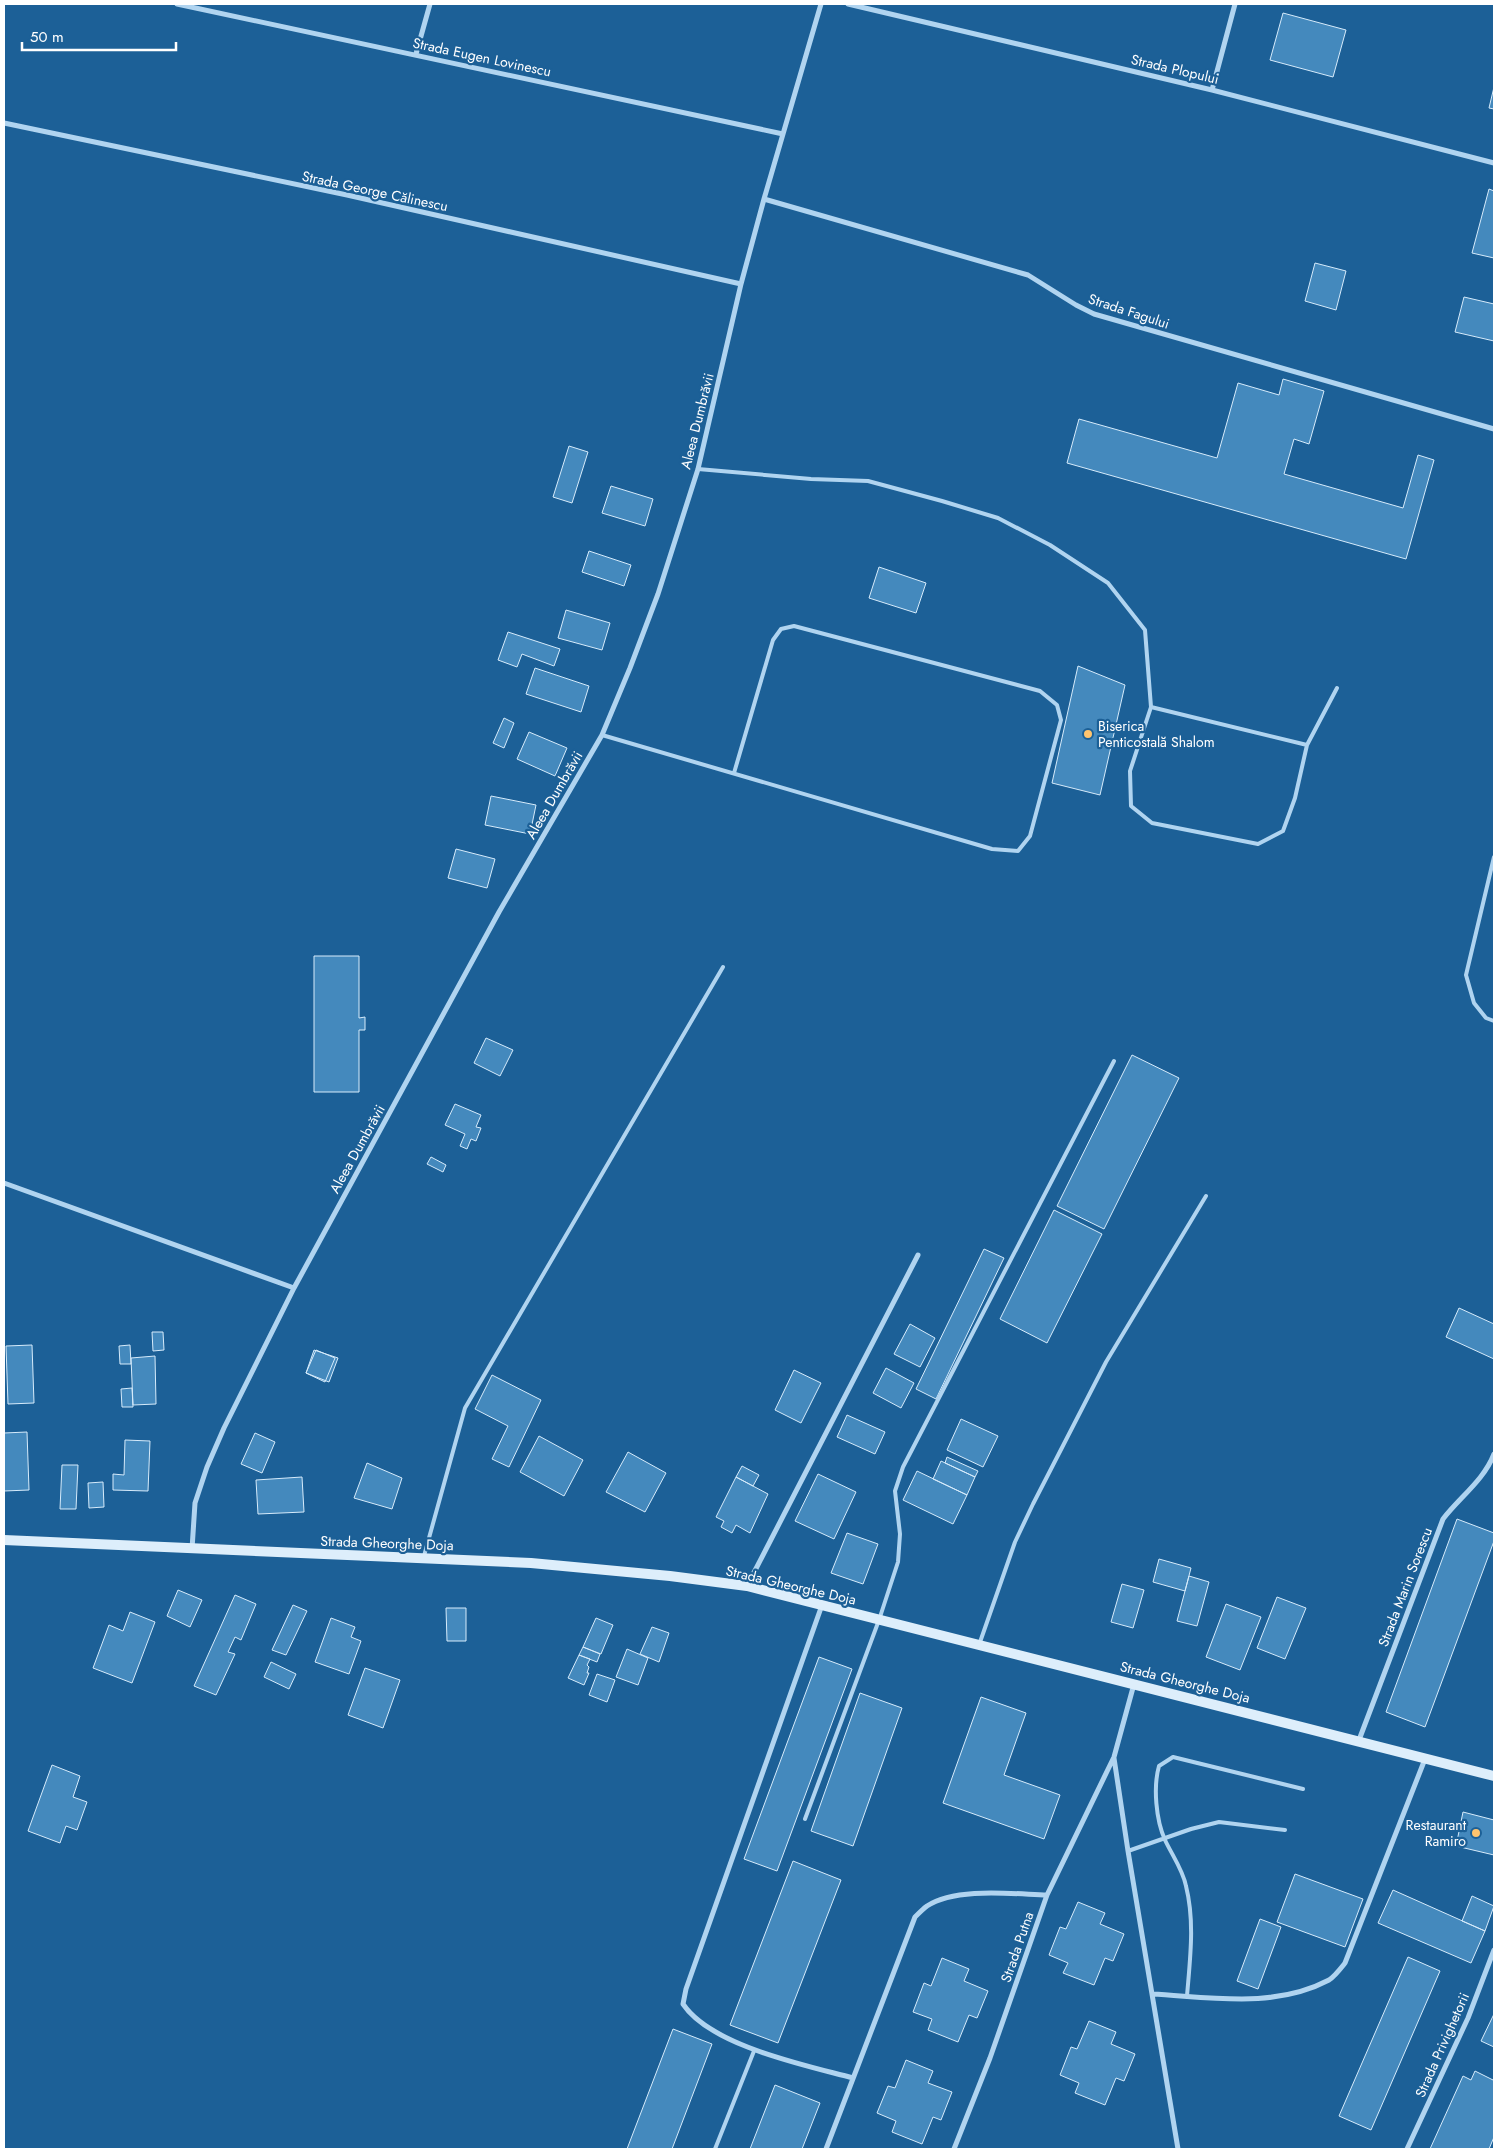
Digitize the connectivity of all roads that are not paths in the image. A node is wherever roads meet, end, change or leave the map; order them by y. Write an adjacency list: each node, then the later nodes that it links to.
1 (177, 4): 6 (street, Strada Eugen Lovinescu)
2 (430, 4): 6 (street)
3 (821, 4): 9 (street, Aleea Dumbrăvii)
4 (848, 4): 7 (street, Strada Plopului)
5 (1235, 4): 7 (street)
6 (416, 54): 9 (street, Strada Eugen Lovinescu)
7 (1212, 90): 10 (street, Strada Plopului)
8 (4, 123): 12 (street, Strada George Călinescu)
9 (783, 134): 11 (street, Aleea Dumbrăvii)
10 (1494, 163)
11 (764, 199): 12 (street, Aleea Dumbrăvii); 13 (street, Strada Fagului)
12 (741, 284): 14 (street, Aleea Dumbrăvii)
13 (1494, 428)
14 (698, 469): 16 (lane); 17 (street, Aleea Dumbrăvii)
15 (1337, 688): 18 (lane)
16 (1151, 706): 18 (lane); 18 (lane)
17 (602, 735): 19 (lane); 27 (street, Aleea Dumbrăvii)
18 (1307, 746)
19 (734, 773): 19 (lane)
20 (1494, 857): 22 (lane)
21 (723, 967): 31 (lane)
22 (1494, 1021)
23 (1114, 1061): 34 (lane)
24 (4, 1183): 27 (street)
25 (1206, 1196): 35 (lane)
26 (918, 1255): 32 (street)
27 (294, 1288): 30 (street, Aleea Dumbrăvii)
28 (1494, 1454): 37 (street, Strada Marin Sorescu)
29 (4, 1540): 30 (main road, Strada Gheorghe Doja)
30 (192, 1549): 31 (main road, Strada Gheorghe Doja)
31 (423, 1558): 32 (main road, Strada Gheorghe Doja)
32 (747, 1586): 33 (main road, Strada Gheorghe Doja)
33 (822, 1605): 34 (main road, Strada Gheorghe Doja); 50 (street)
34 (879, 1620): 35 (main road, Strada Gheorghe Doja); 42 (lane)
35 (979, 1645): 36 (main road, Strada Gheorghe Doja)
36 (1134, 1684): 37 (main road, Strada Gheorghe Doja); 38 (street, Strada Putna)
37 (1359, 1740): 39 (main road, Strada Gheorghe Doja)
38 (1114, 1758): 45 (street, Strada Putna); 46 (street, Strada Putna)
39 (1425, 1758): 40 (main road, Strada Gheorghe Doja); 49 (street)
40 (1494, 1776)
41 (1303, 1789): 44 (lane)
42 (805, 1819)
43 (1285, 1830): 44 (lane)
44 (1164, 1838): 45 (lane); 49 (lane)
45 (1128, 1851): 48 (street, Strada Putna)
46 (1047, 1895): 51 (street); 54 (street, Strada Putna)
47 (1494, 1950): 56 (street, Strada Privighetorii)
48 (1152, 1994): 49 (street); 55 (street, Strada Putna)
49 (1187, 1996)
50 (754, 2051): 51 (street); 52 (lane)
51 (852, 2078): 53 (street)
52 (715, 2149)
53 (826, 2149)
54 (954, 2149)
55 (1178, 2149)
56 (1407, 2149)

